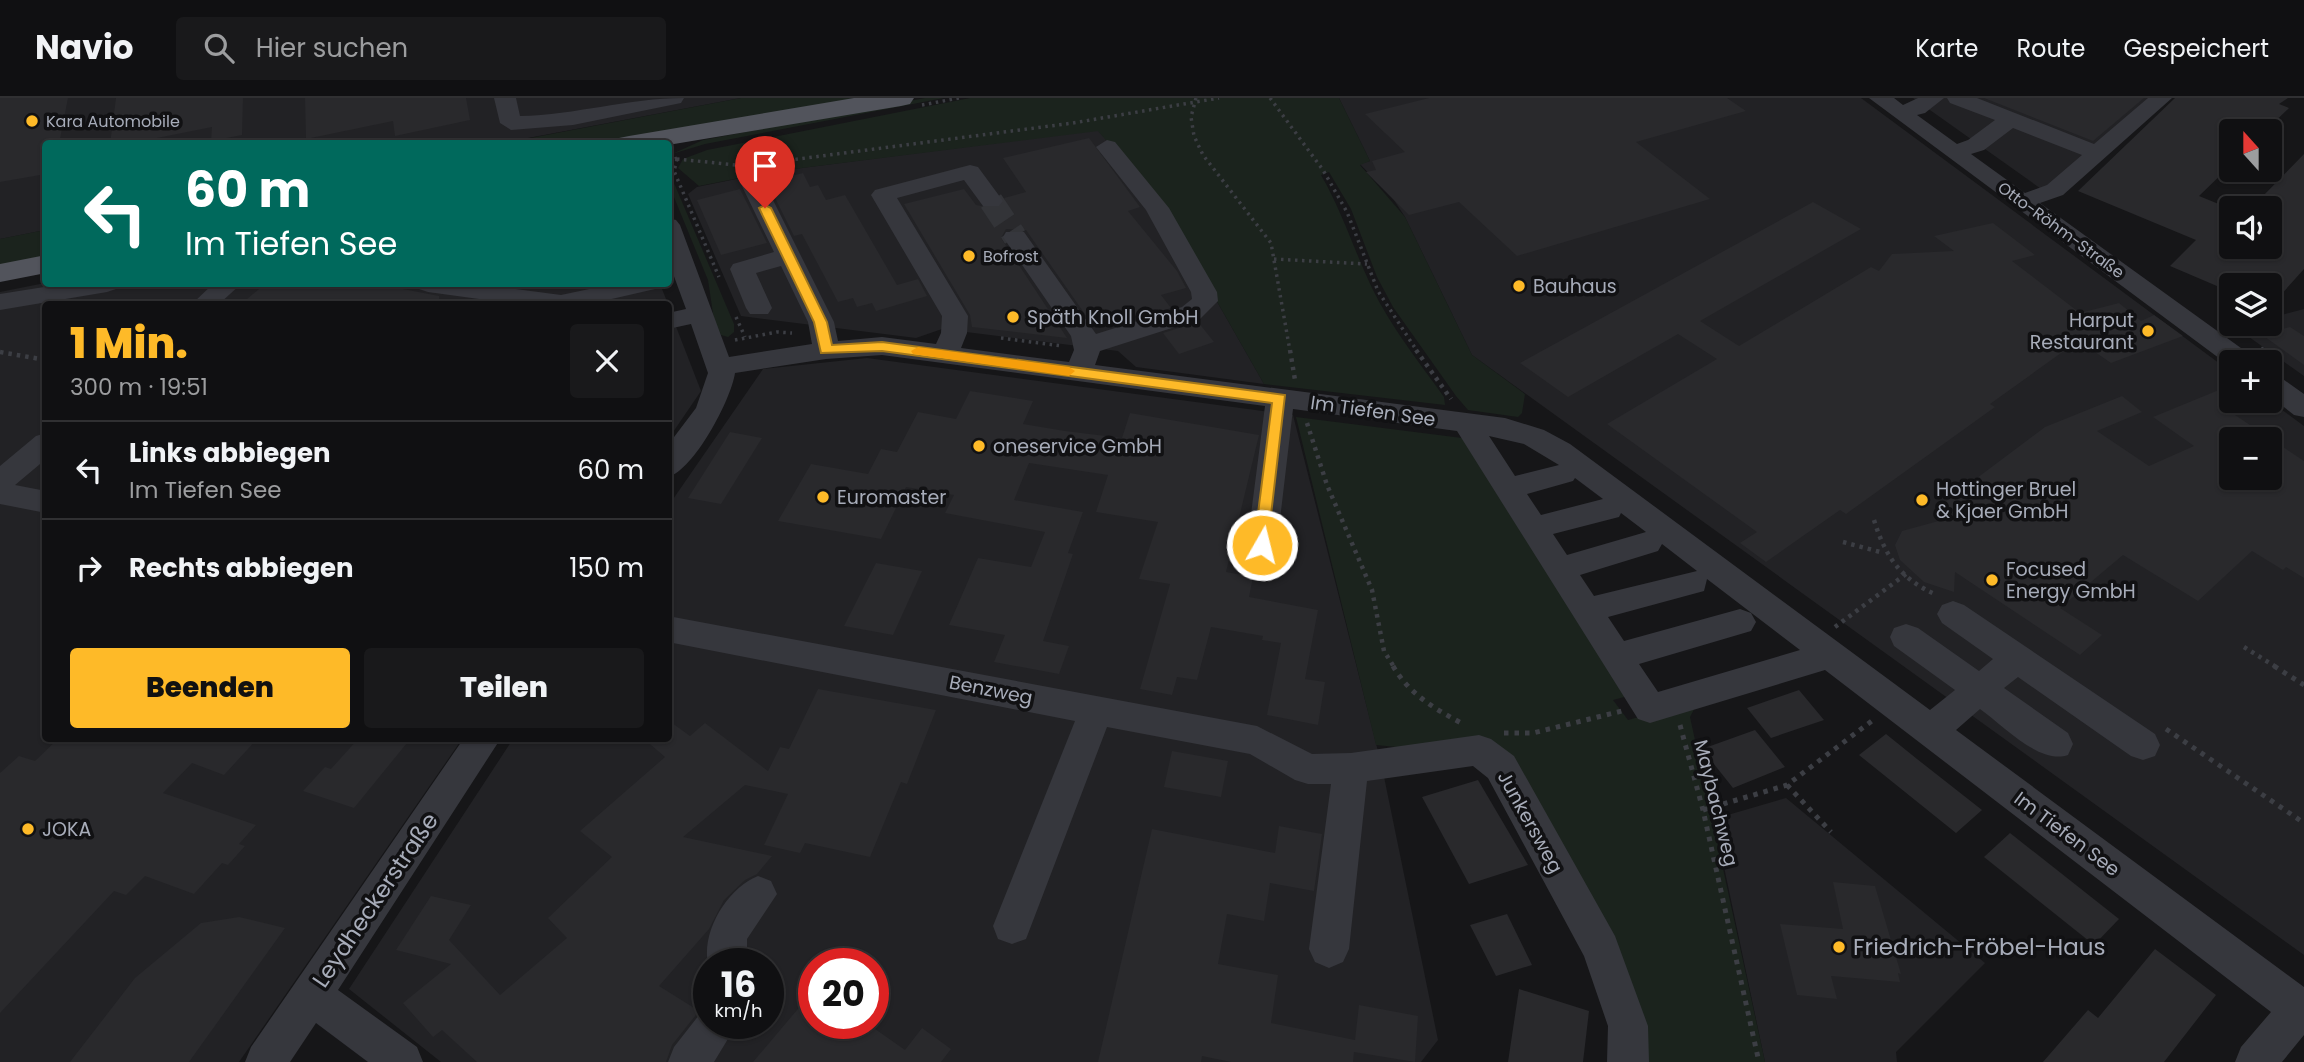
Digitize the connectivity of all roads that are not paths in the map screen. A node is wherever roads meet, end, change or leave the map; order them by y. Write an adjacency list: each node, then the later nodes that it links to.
1 (505, 98): 2 (street)
2 (673, 98)
3 (901, 98): 8 (main road)
4 (1933, 98): 7 (street)
5 (1958, 98): 9 (street)
6 (2161, 98): 14 (street)
7 (1890, 105): 13 (street, Otto-Röhm-Straße)
8 (818, 112): 10 (main road); 12 (main road)
9 (2011, 119): 13 (street); 14 (street)
10 (653, 140)
11 (1107, 147): 39 (street)
12 (673, 152)
13 (1955, 152): 17 (street, Otto-Röhm-Straße)
14 (2097, 153): 17 (street)
15 (753, 184): 20 (street)
16 (991, 201): 37 (street)
17 (2022, 202): 38 (street, Otto-Röhm-Straße)
18 (1015, 237): 39 (street)
19 (672, 245): 23 (street)
20 (789, 256): 33 (street); 36 (street)
21 (42, 265): 22 (main road)
22 (0, 273)
23 (678, 276): 34 (street)
24 (89, 287): 32 (street)
25 (224, 287): 30 (street)
26 (474, 287): 27 (street)
27 (535, 291): 31 (street)
28 (578, 292): 29 (street)
29 (638, 292)
30 (208, 301)
31 (557, 301)
32 (0, 302)
33 (759, 308)
34 (701, 313): 35 (street); 40 (street)
35 (672, 320)
36 (825, 343): 37 (street, Im Tiefen See); 40 (street, Im Tiefen See)
37 (949, 344): 39 (street, Im Tiefen See)
38 (2226, 350)
39 (1084, 356): 42 (street, Im Tiefen See)
40 (721, 367): 46 (street)
41 (2282, 392): 43 (street)
42 (1294, 401): 44 (street, Im Tiefen See); 55 (street)
43 (2304, 408)
44 (1466, 423): 49 (street); 63 (street, Im Tiefen See)
45 (42, 446): 48 (street)
46 (672, 461)
47 (1563, 474): 49 (street)
48 (0, 482)
49 (1507, 489): 53 (street)
50 (0, 494): 51 (street)
51 (42, 501)
52 (1608, 509): 53 (street)
53 (1532, 528): 56 (street)
54 (1647, 544): 56 (street)
55 (1262, 545)
56 (1559, 569): 59 (street)
57 (1693, 582): 59 (street)
58 (1949, 606): 65 (street)
59 (1586, 611): 64 (street)
60 (1740, 622): 64 (street)
61 (672, 630): 67 (street, Benzweg)
62 (1906, 637): 66 (street)
63 (1830, 643): 64 (street); 68 (street, Im Tiefen See)
64 (1616, 657)
65 (2017, 658): 66 (street); 69 (street)
66 (1980, 690): 68 (street); 71 (street)
67 (1096, 710): 72 (street, Benzweg); 74 (street)
68 (1930, 731): 78 (street, Im Tiefen See)
69 (2153, 736)
70 (481, 742): 77 (street, Leydheckerstraße)
71 (2056, 744)
72 (1351, 768): 76 (street); 83 (street, Junkersweg)
73 (758, 894): 75 (street)
74 (1012, 926)
75 (728, 948)
76 (1329, 949)
77 (312, 995): 80 (street, Leydheckerstraße); 81 (street)
78 (2302, 1011): 84 (street)
79 (706, 1039): 82 (street)
80 (266, 1062)
81 (402, 1062)
82 (689, 1062)
83 (1628, 1062)
84 (2256, 1062)

